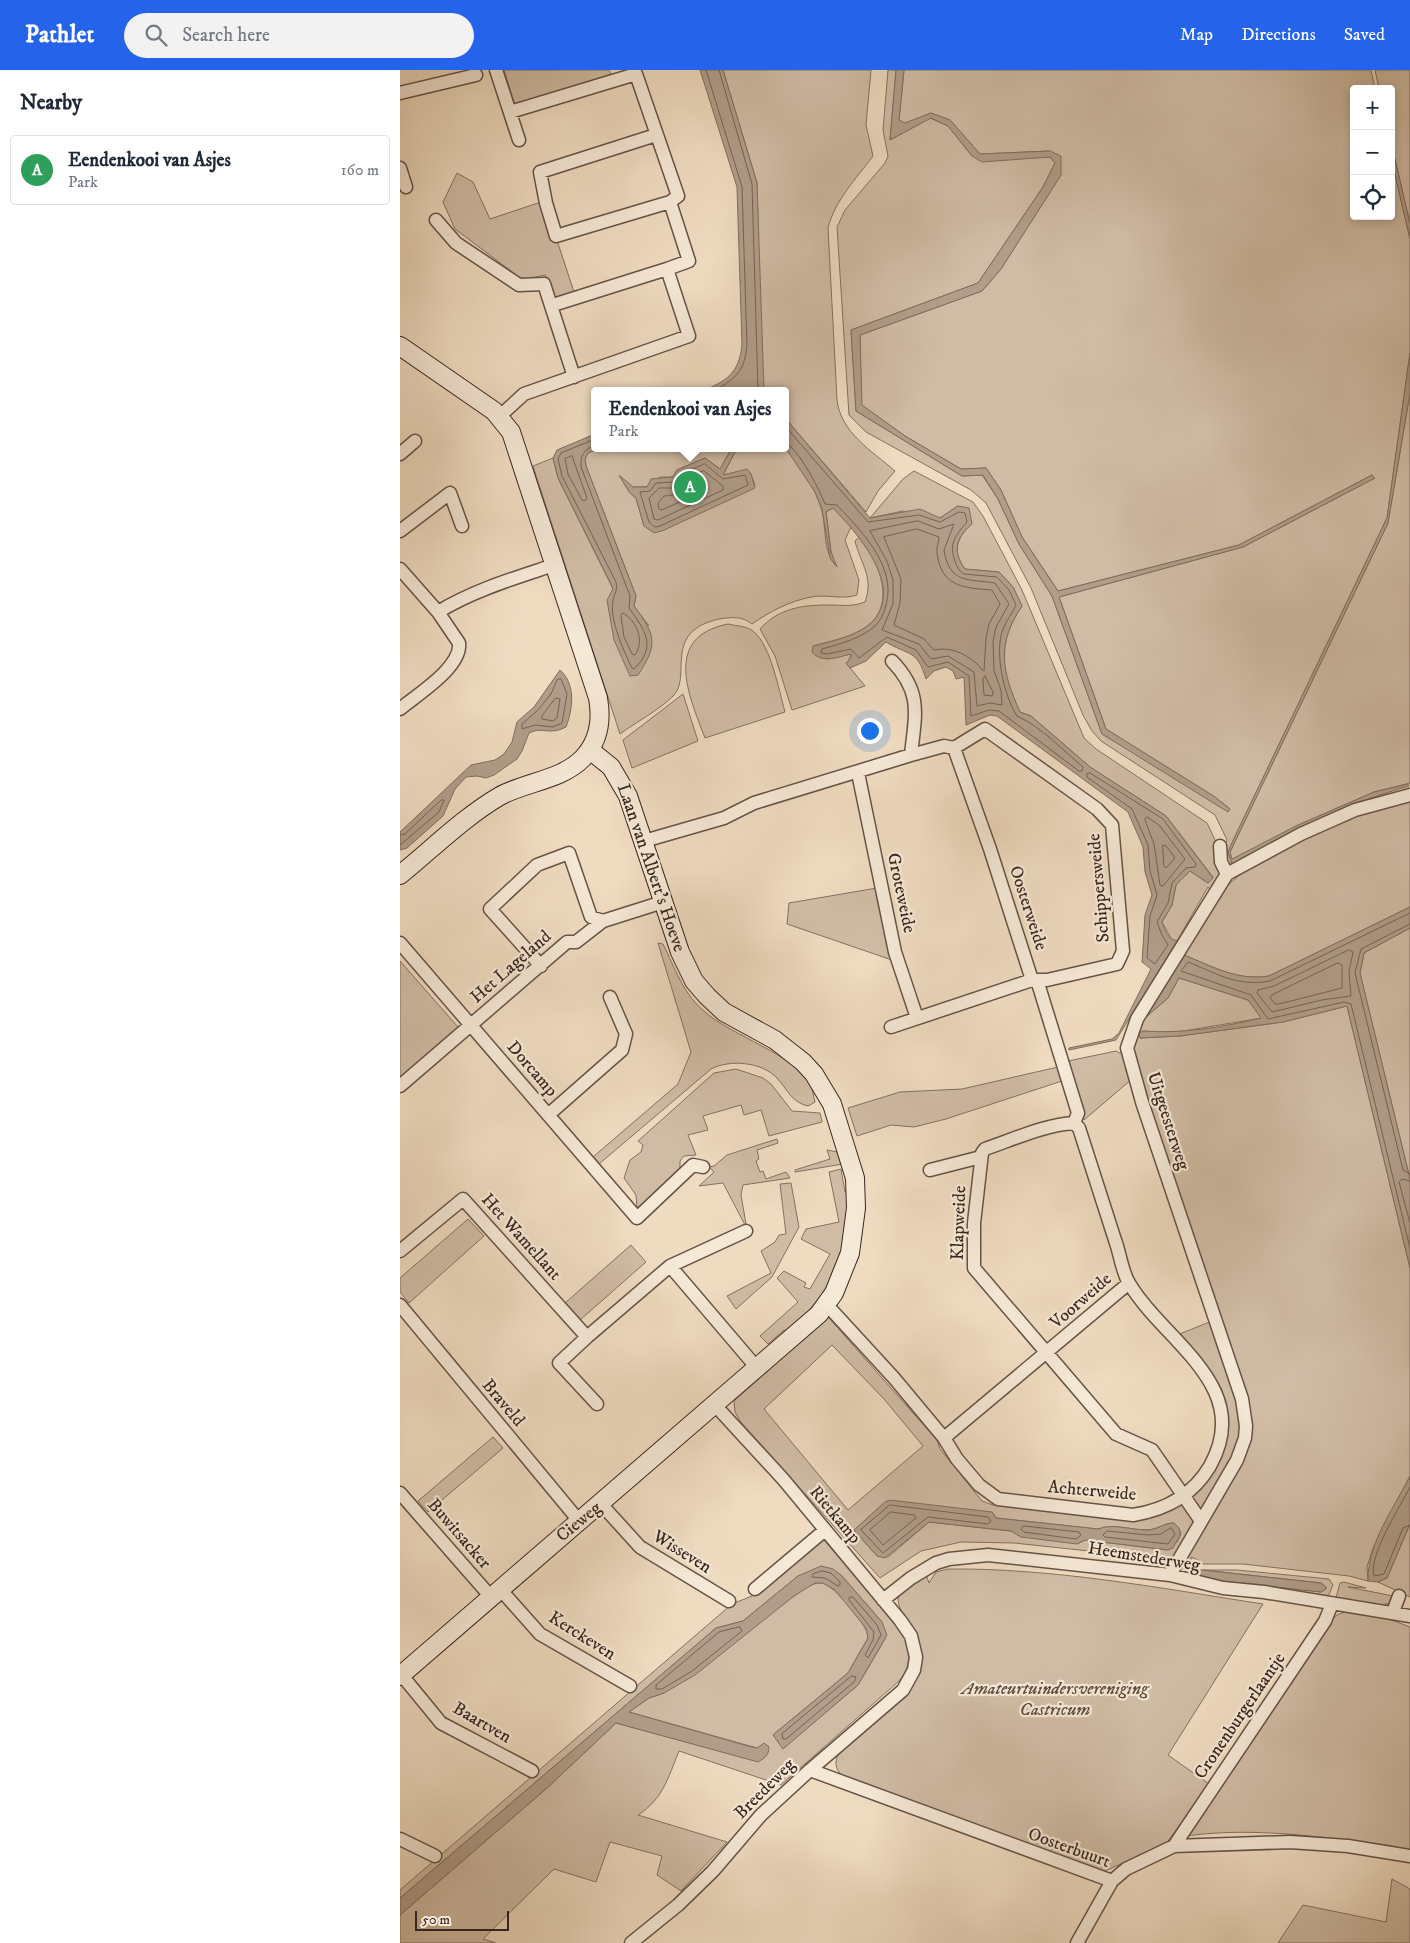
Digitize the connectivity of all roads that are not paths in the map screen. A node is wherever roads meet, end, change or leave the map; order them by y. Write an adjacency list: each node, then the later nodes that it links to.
1 (496, 70): 4 (street)
2 (476, 74): 3 (street)
3 (400, 93)
4 (510, 112): 5 (street); 6 (street)
5 (656, 135): 9 (street); 9 (street)
6 (519, 140)
7 (400, 168): 8 (street)
8 (406, 187)
9 (670, 202): 11 (street)
10 (436, 220): 12 (street)
11 (667, 269): 12 (street); 14 (street)
12 (552, 305): 14 (street)
13 (400, 346): 15 (street)
14 (574, 377): 15 (street)
15 (500, 416): 20 (street)
16 (415, 441): 17 (street)
17 (400, 454)
18 (462, 526): 19 (street)
19 (400, 532)
20 (554, 565): 22 (street); 26 (street)
21 (400, 569): 22 (street)
22 (438, 612): 24 (street)
23 (892, 661): 27 (street)
24 (400, 708)
25 (954, 748): 27 (street); 38 (street, Oosterweide); 38 (street, Schippersweide)
26 (590, 750): 30 (street, Laan van Albert's Hoeve); 33 (street)
27 (911, 756): 28 (street)
28 (858, 773): 30 (street); 40 (street, Groteweide)
29 (1410, 795): 32 (street, Uitgeesterweg)
30 (644, 841): 34 (street, Laan van Albert's Hoeve)
31 (1220, 846): 32 (street)
32 (1227, 874): 64 (street, Uitgeesterweg)
33 (400, 875)
34 (663, 902): 35 (street); 54 (street, Laan van Albert's Hoeve)
35 (603, 922): 37 (street, Het Lageland); 37 (street)
36 (400, 944): 41 (street, Dorcamp)
37 (540, 966): 41 (street, Het Lageland)
38 (1035, 980): 40 (street); 45 (street, Oosterweide)
39 (610, 997): 44 (street)
40 (917, 1018): 42 (street)
41 (470, 1025): 43 (street, Het Lageland); 44 (street, Dorcamp)
42 (891, 1026)
43 (400, 1086)
44 (548, 1115): 47 (street, Dorcamp)
45 (1074, 1124): 46 (street); 52 (street, Voorweide)
46 (981, 1157): 48 (street); 56 (street, Klapweide)
47 (702, 1167)
48 (930, 1170)
49 (746, 1231): 51 (street)
50 (400, 1251): 55 (street, Het Wamellant)
51 (670, 1266): 55 (street); 57 (street)
52 (1129, 1283): 56 (street, Voorweide); 62 (street, Achterweide)
53 (400, 1305): 65 (street, Braveld)
54 (827, 1305): 57 (street, Laan van Albert's Hoeve); 60 (street)
55 (587, 1337): 58 (street)
56 (1048, 1352): 60 (street, Voorweide); 62 (street, Klapweide)
57 (758, 1368): 59 (street, Cieweg)
58 (597, 1404)
59 (714, 1404): 63 (street, Cieweg); 66 (street, Rietkamp)
60 (944, 1438): 62 (street, Achterweide)
61 (400, 1493): 69 (street, Buwitsacker)
62 (1184, 1496): 64 (street, Klapweide)
63 (601, 1504): 65 (street, Cieweg); 72 (street, Wisseven)
64 (1201, 1521): 67 (street, Uitgeesterweg)
65 (580, 1522): 69 (street, Cieweg)
66 (825, 1530): 68 (street); 71 (street, Rietkamp)
67 (1170, 1575): 71 (street, Heemstederweg); 73 (street, Heemstederweg)
68 (755, 1589)
69 (496, 1593): 77 (street, Cieweg); 78 (street, Kerckeven)
70 (1399, 1596): 74 (street)
71 (883, 1600): 76 (street, Rietkamp)
72 (729, 1601)
73 (1332, 1604): 74 (street, Heemstederweg); 82 (street, Cronenburgerlaantje)
74 (1393, 1612): 75 (street, Heemstederweg)
75 (1410, 1616)
76 (916, 1657): 79 (street, Breedeweg)
77 (400, 1675): 80 (street, Baartven)
78 (630, 1686)
79 (810, 1770): 85 (street, Oosterbuurt); 86 (street, Breedeweg)
80 (532, 1771)
81 (400, 1839): 83 (street)
82 (1174, 1846): 84 (street, Oosterbuurt); 85 (street, Oosterbuurt)
83 (435, 1856)
84 (1410, 1856)
85 (1112, 1882): 87 (street)
86 (630, 1943)
87 (1077, 1943)

